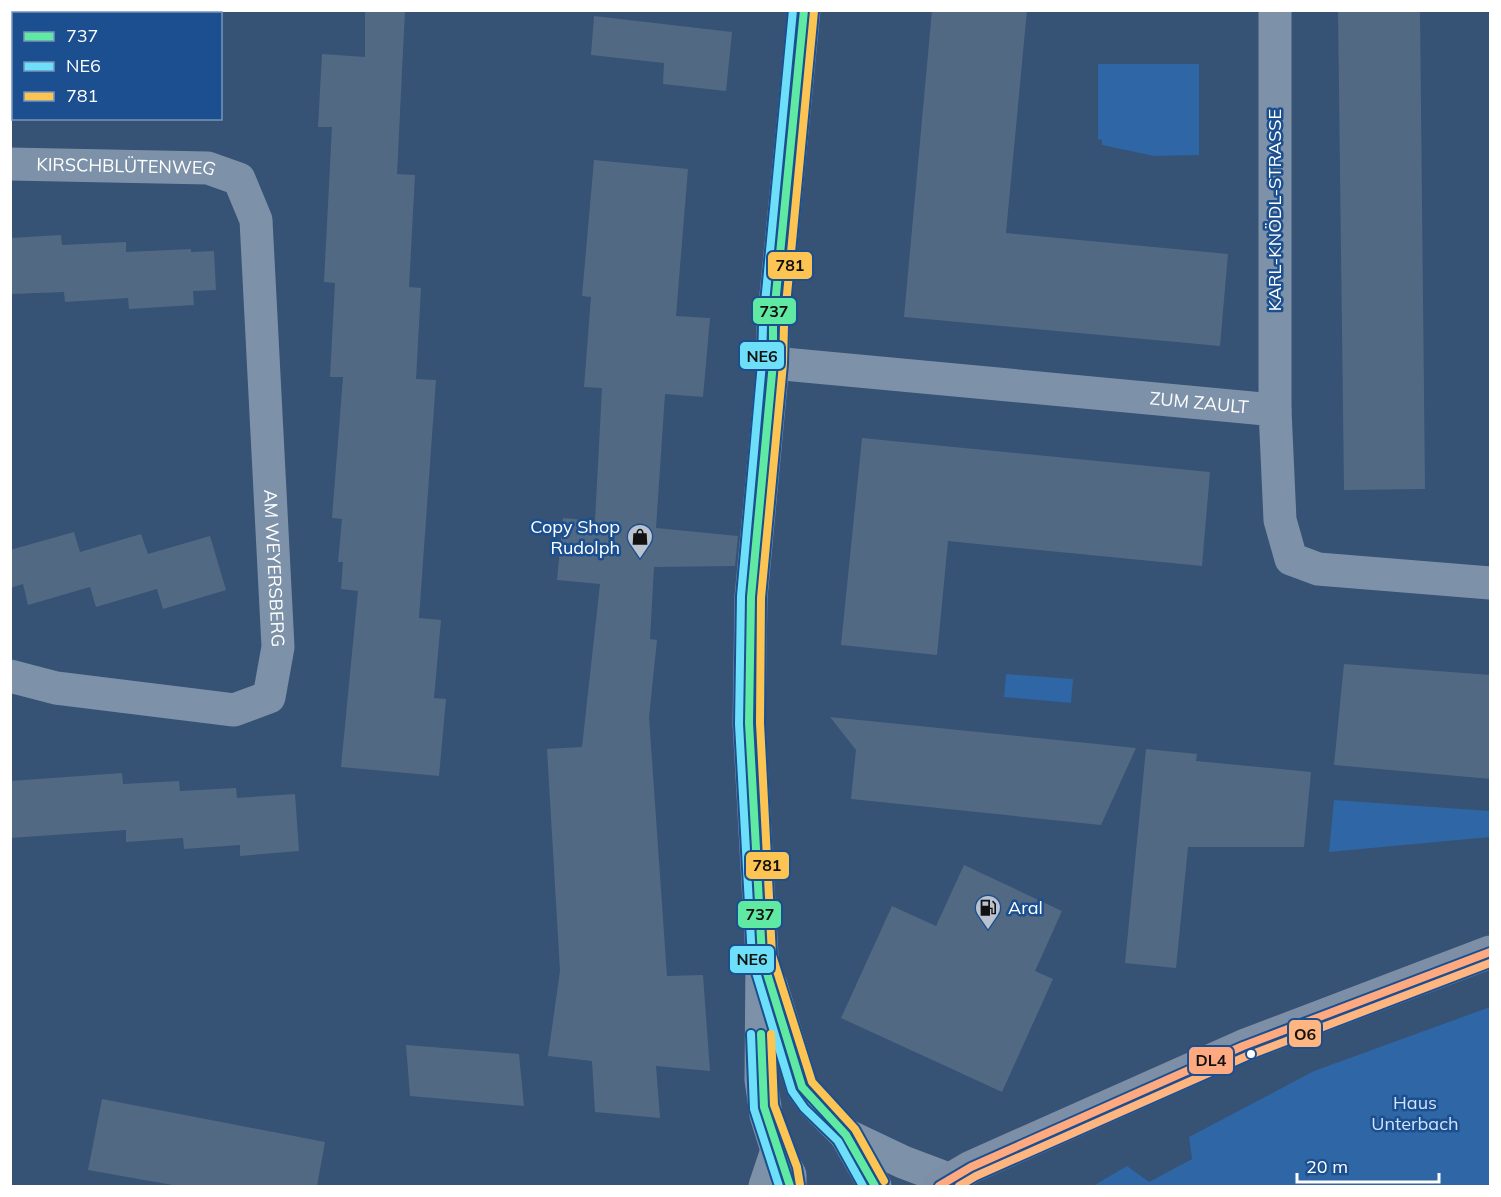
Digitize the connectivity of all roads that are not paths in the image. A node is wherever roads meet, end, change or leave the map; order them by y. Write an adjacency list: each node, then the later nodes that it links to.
1 (804, 10): 5 (street)
2 (1275, 10): 6 (street, KARL-KNÖDL-STRASSE)
3 (10, 164): 4 (street, KIRSCHBLÜTENWEG)
4 (239, 179): 8 (street, AM WEYERSBERG)
5 (773, 363): 6 (street, ZUM ZAULT); 10 (street)
6 (1275, 410): 7 (street, ZUM ZAULT)
7 (1491, 583)
8 (10, 676)
9 (1491, 952): 13 (main road)
10 (762, 957): 11 (street); 12 (street)
11 (846, 1135): 13 (street); 14 (street)
12 (787, 1177)
13 (944, 1183)
14 (875, 1186)

